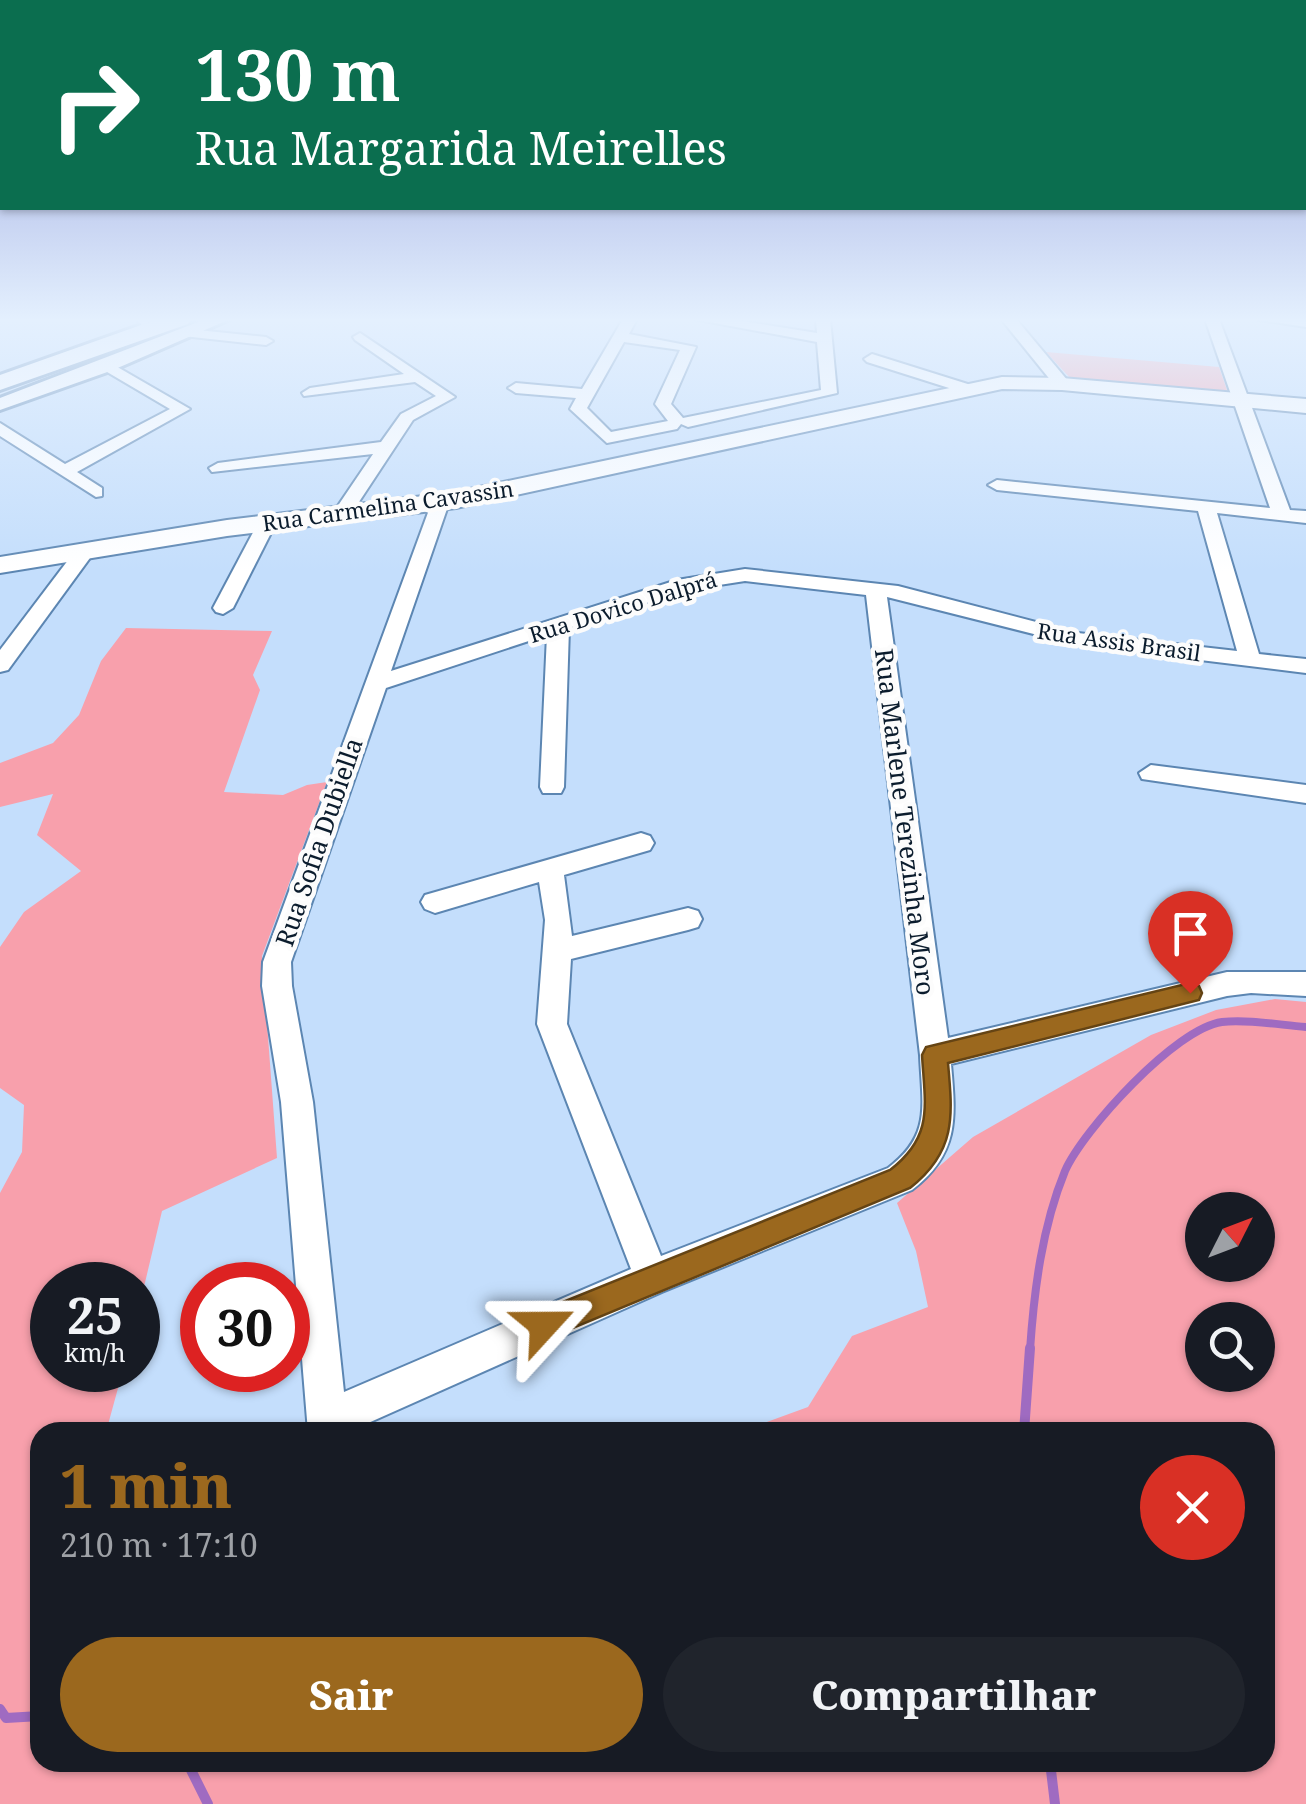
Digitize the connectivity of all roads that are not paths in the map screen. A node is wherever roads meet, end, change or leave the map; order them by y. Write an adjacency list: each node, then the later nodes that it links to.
1 (172, 403): 15 (street)
2 (436, 403): 12 (street)
3 (580, 403): 10 (street)
4 (663, 403): 10 (street)
5 (776, 403): 10 (street)
6 (906, 403): 13 (main road, Rua Carmelina Cavassin)
7 (1242, 403): 21 (street)
8 (1276, 403): 9 (main road, Rua Carmelina Cavassin)
9 (1306, 406)
10 (680, 424): 13 (street)
11 (0, 428): 15 (street)
12 (386, 447): 14 (street); 20 (street)
13 (705, 449): 18 (main road, Rua Carmelina Cavassin)
14 (218, 468)
15 (65, 471): 17 (street)
16 (997, 484): 19 (street)
17 (96, 492)
18 (440, 503): 20 (main road, Rua Carmelina Cavassin); 32 (street, Rua Sofia Dubiella)
19 (1206, 506): 21 (street); 29 (street)
20 (342, 513): 23 (main road, Rua Carmelina Cavassin)
21 (1282, 514): 22 (street)
22 (1306, 516)
23 (267, 523): 24 (main road, Rua Carmelina Cavassin); 27 (street)
24 (85, 551): 25 (main road, Rua Carmelina Cavassin); 30 (street)
25 (0, 564)
26 (876, 589): 28 (street, Rua Dovico Dalprá); 29 (street, Rua Assis Brasil); 42 (street, Rua Marlene Terezinha Moro)
27 (223, 608)
28 (558, 626): 32 (street, Rua Dovico Dalprá); 34 (street)
29 (1250, 660): 31 (street, Rua Assis Brasil)
30 (0, 665)
31 (1306, 666)
32 (375, 684): 44 (street, Rua Sofia Dubiella)
33 (1151, 773): 35 (street)
34 (552, 787)
35 (1306, 794)
36 (641, 843): 37 (street)
37 (550, 869): 38 (street); 40 (street)
38 (435, 902)
39 (688, 919): 40 (street)
40 (557, 952): 43 (street)
41 (1306, 984): 42 (street)
42 (935, 1055): 43 (street, Rua Marlene Terezinha Moro)
43 (652, 1278): 45 (street, Rua Marlene Terezinha Moro)
44 (328, 1422)
45 (337, 1422)

